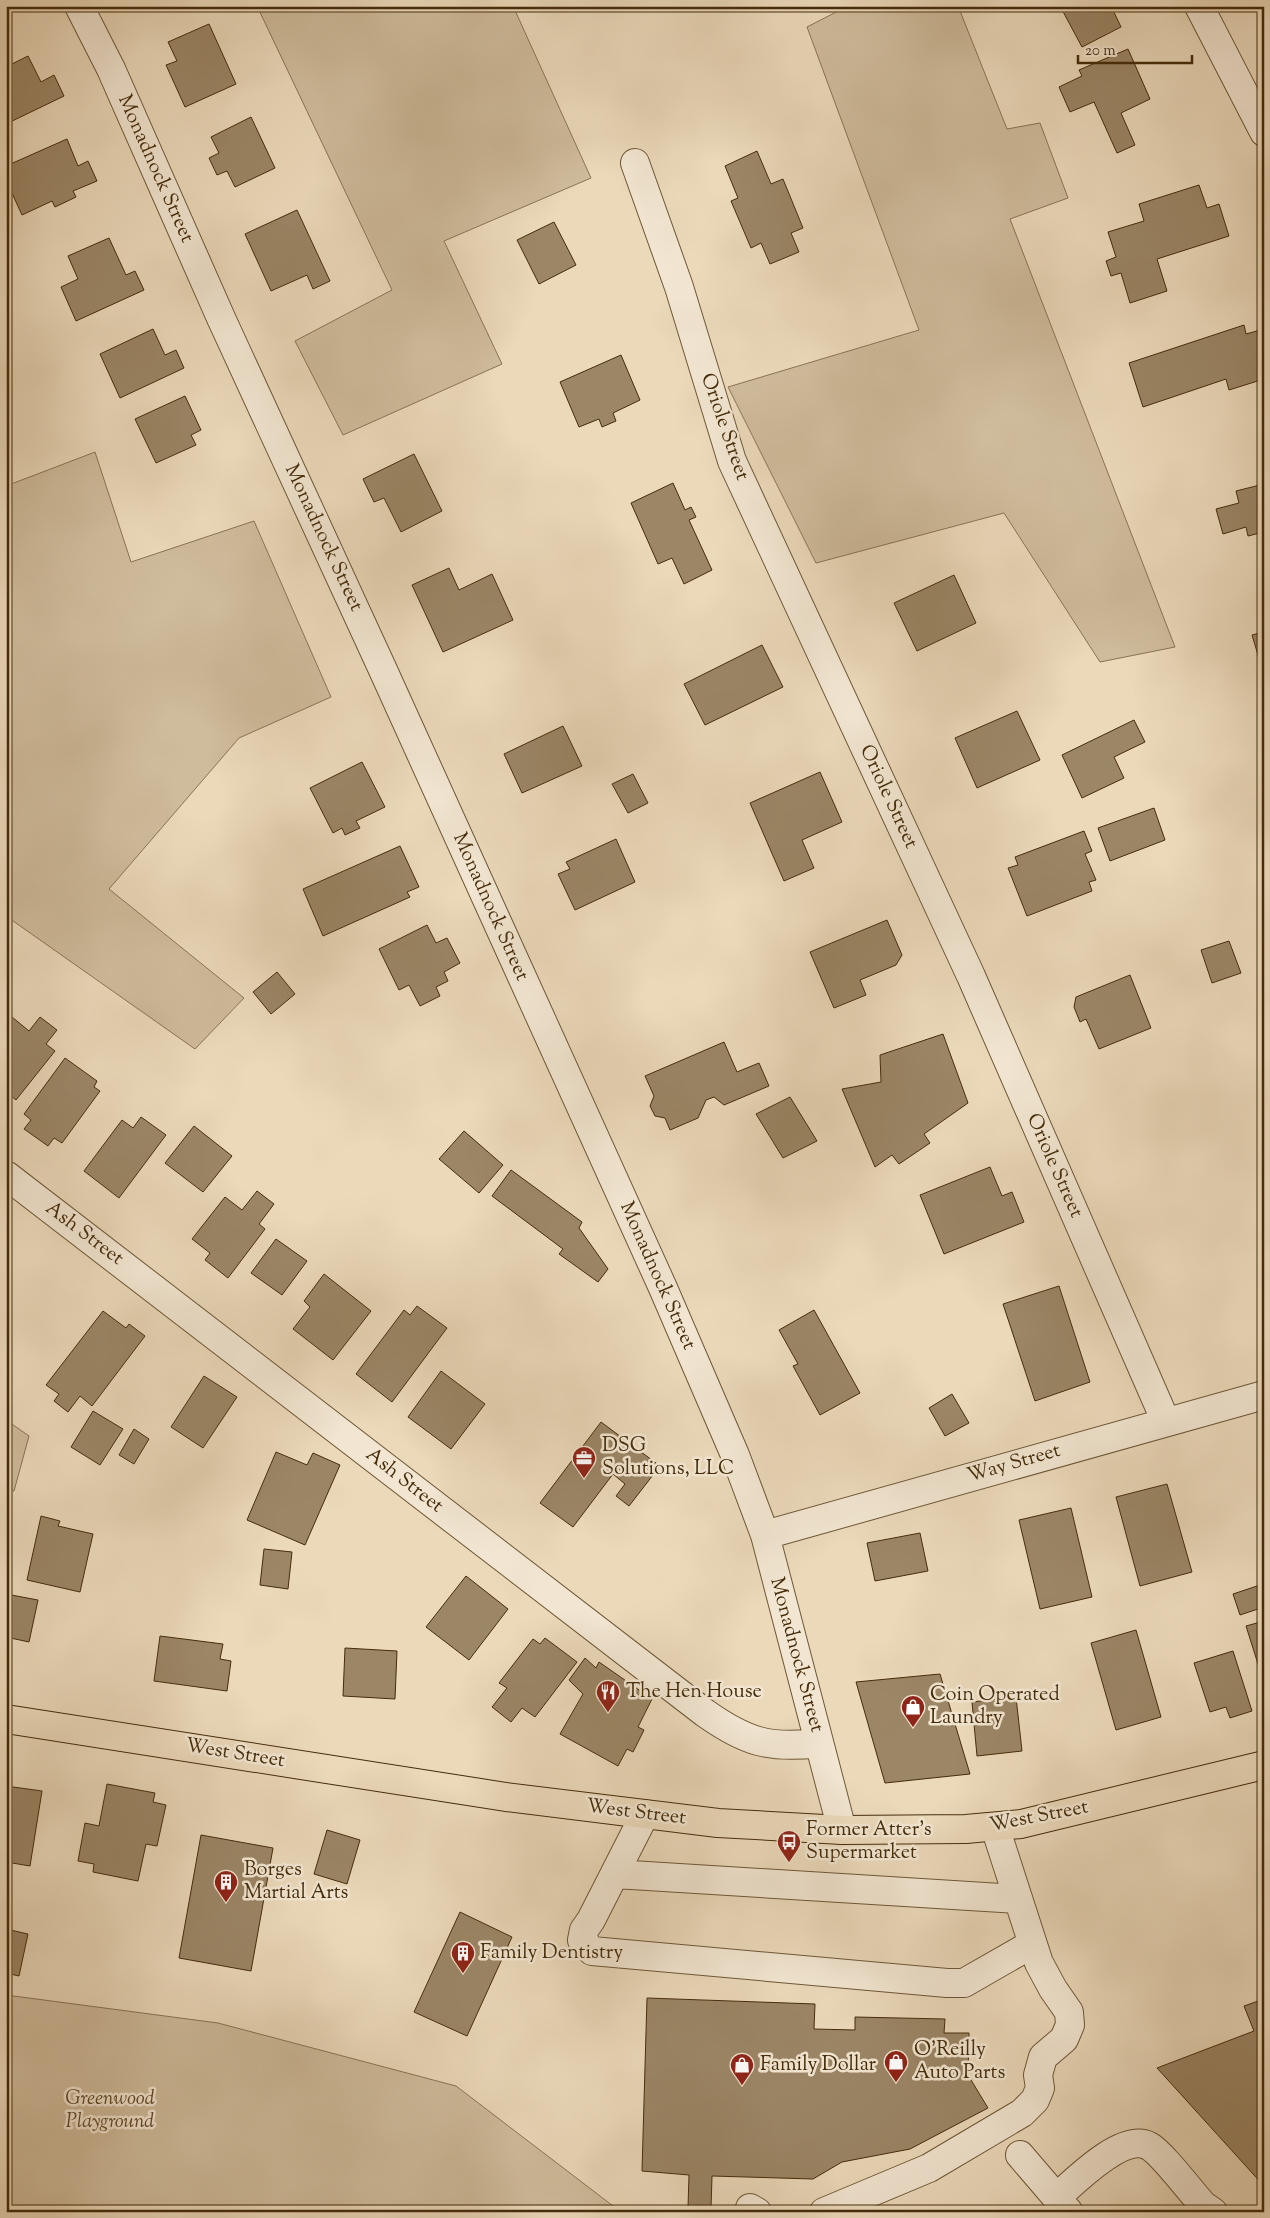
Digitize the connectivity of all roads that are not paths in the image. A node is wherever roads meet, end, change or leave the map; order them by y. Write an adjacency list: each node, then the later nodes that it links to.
1 (79, 6): 8 (street, Monadnock Street)
2 (1199, 6): 3 (street)
3 (1264, 132)
4 (635, 163): 7 (street, Oriole Street)
5 (6, 1175): 10 (street, Ash Street)
6 (1264, 1395): 7 (street, Way Street)
7 (1166, 1422): 8 (street, Way Street)
8 (765, 1535): 10 (street, Monadnock Street)
9 (6, 1719): 12 (main road, West Street)
10 (819, 1743): 14 (street, Monadnock Street)
11 (1264, 1764): 13 (main road, West Street)
12 (645, 1814): 14 (main road, West Street); 15 (street)
13 (995, 1827): 14 (main road, West Street); 16 (street)
14 (842, 1830)
15 (615, 1874): 16 (street); 17 (street)
16 (1018, 1899): 17 (street)
17 (1032, 1944): 20 (street)
18 (1020, 2155): 19 (street)
19 (1062, 2205): 21 (street)
20 (824, 2212)
21 (1213, 2212)

